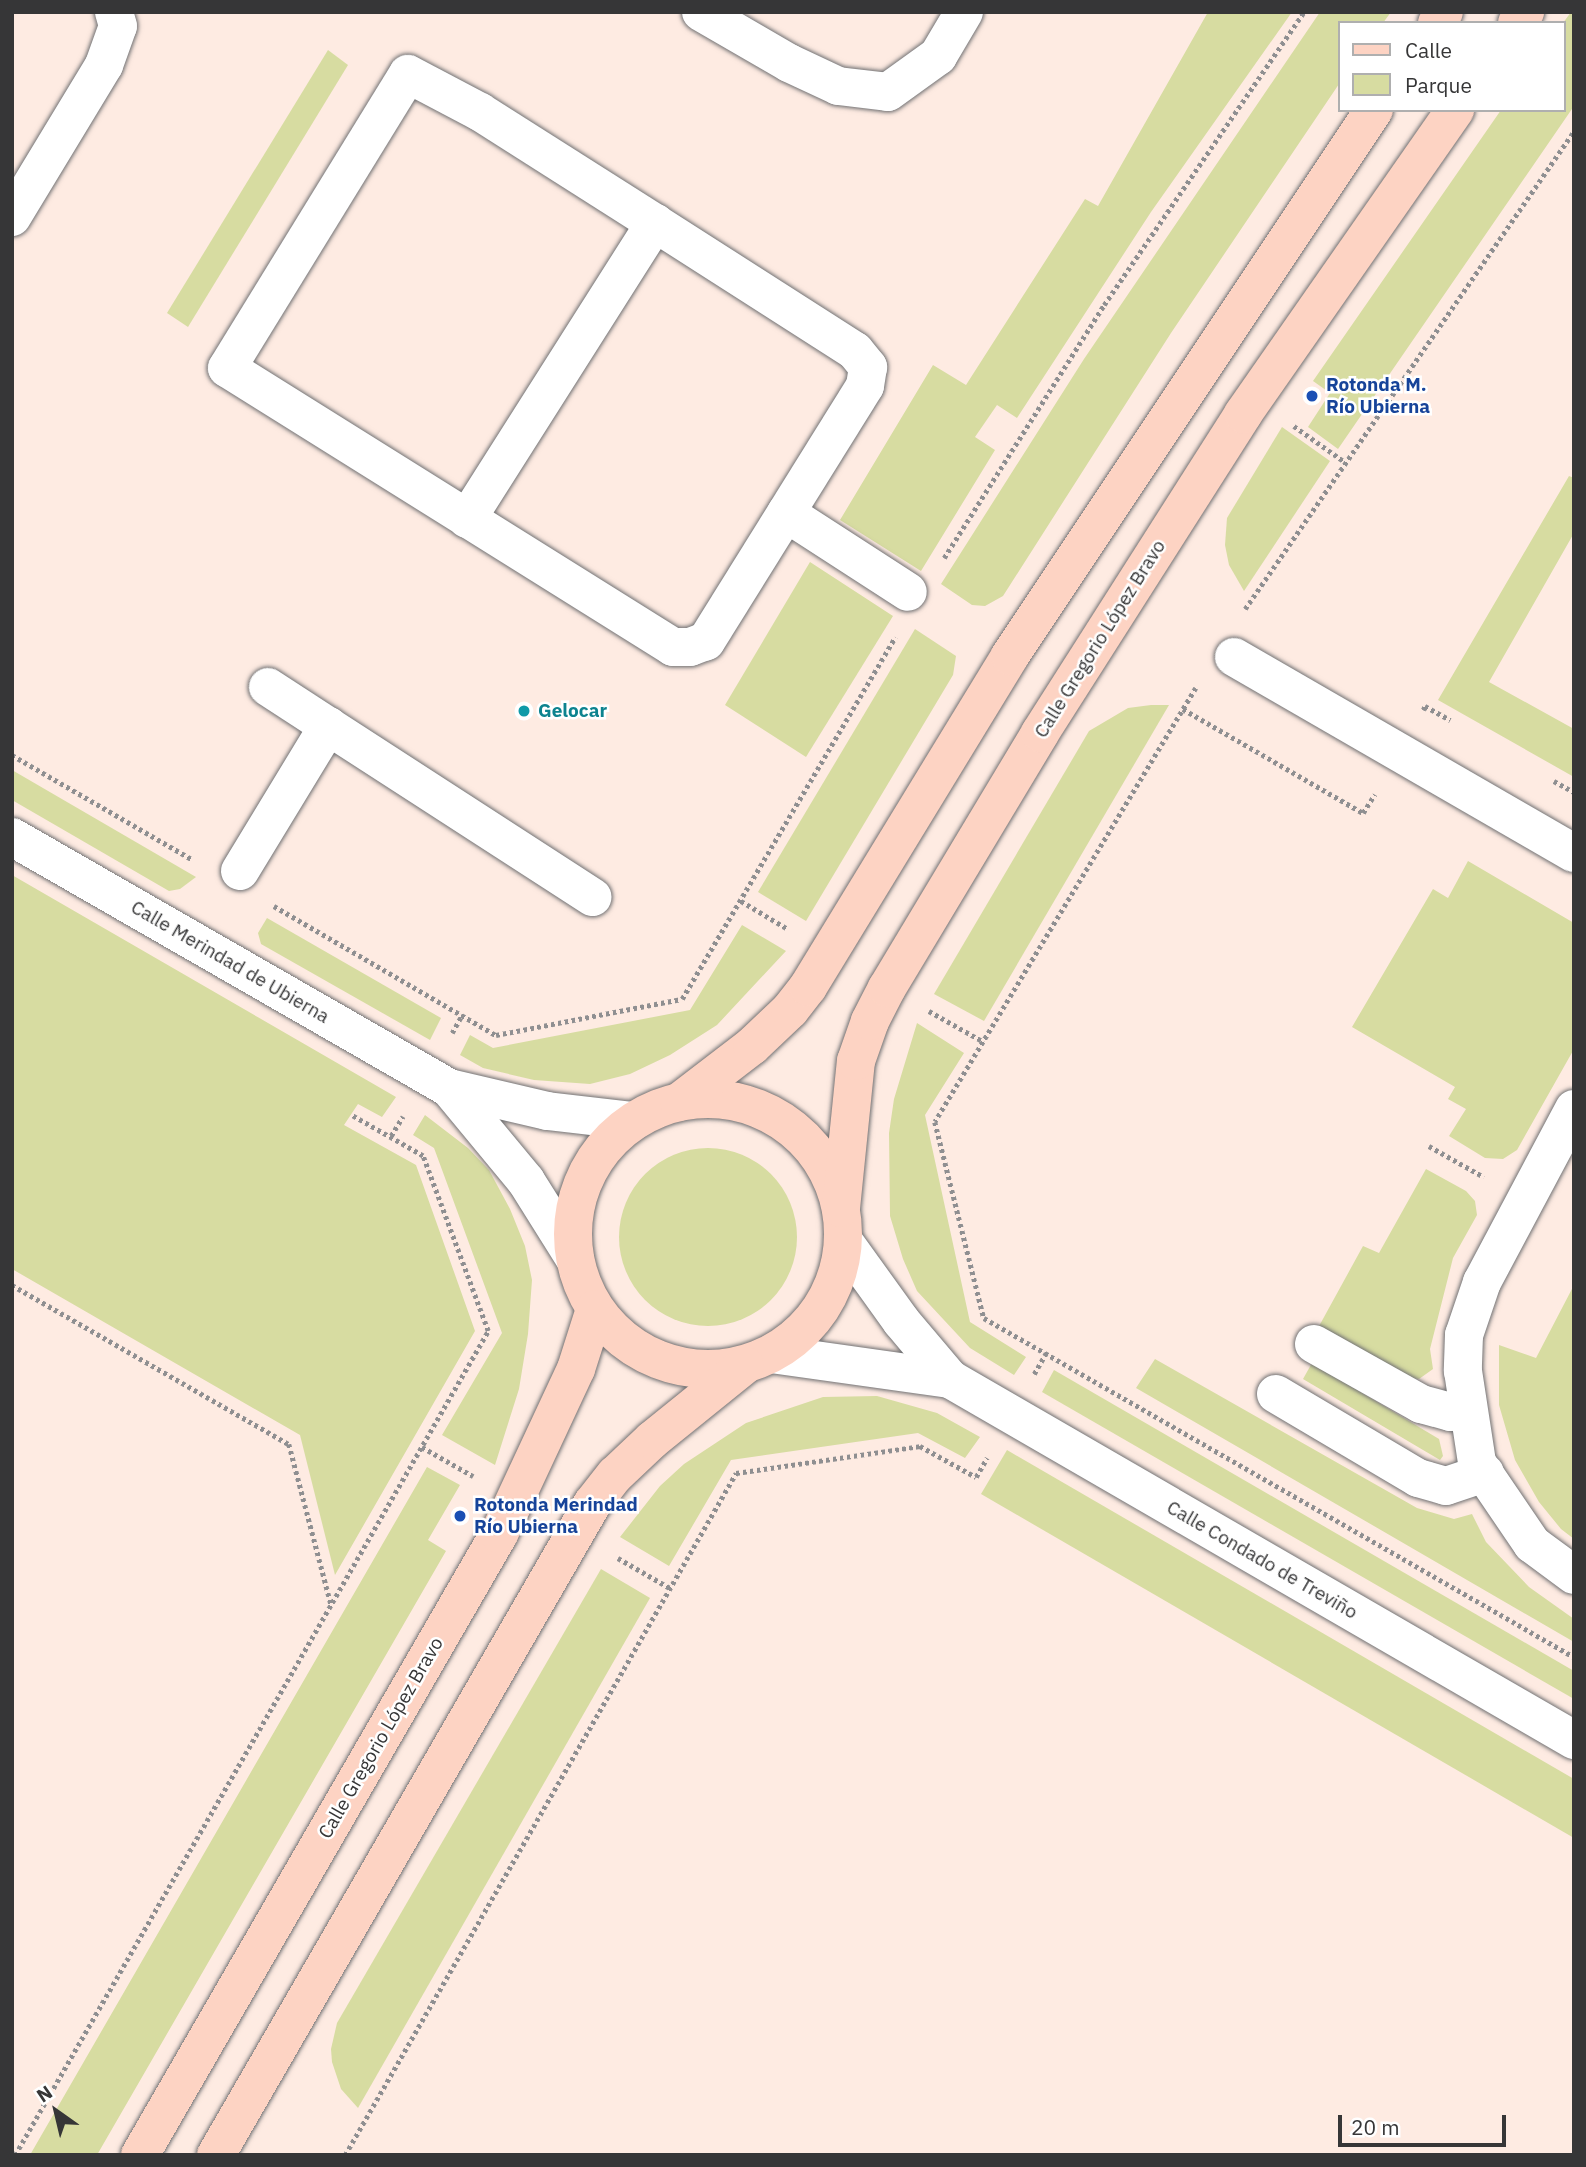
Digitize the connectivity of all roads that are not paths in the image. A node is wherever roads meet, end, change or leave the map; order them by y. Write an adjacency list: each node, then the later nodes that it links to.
1 (114, 12): 6 (street)
2 (701, 12): 3 (street)
3 (964, 12)
4 (1373, 112): 19 (main road)
5 (1454, 112): 22 (main road, Calle Gregorio López Bravo)
6 (12, 217)
7 (655, 223): 8 (street); 9 (street); 9 (street)
8 (786, 513): 9 (street); 10 (street)
9 (467, 519)
10 (908, 592)
11 (1234, 657): 15 (street)
12 (268, 687): 13 (street)
13 (328, 726): 16 (street); 17 (street)
14 (12, 837): 18 (street, Calle Merindad de Ubierna)
15 (1574, 853)
16 (240, 871)
17 (592, 897)
18 (449, 1088): 20 (street, Calle Merindad de Ubierna); 23 (street, Calle Merindad de Ubierna)
19 (679, 1102): 20 (main road); 22 (main road)
20 (633, 1121): 23 (main road)
21 (1570, 1122): 29 (street)
22 (843, 1226): 26 (main road, Calle Gregorio López Bravo); 27 (street, Calle Condado de Treviño)
23 (575, 1259): 24 (main road)
24 (594, 1309): 26 (main road); 33 (main road, Calle Gregorio López Bravo)
25 (1314, 1344): 29 (street)
26 (758, 1359): 27 (street, Calle Condado de Treviño); 34 (main road)
27 (950, 1379): 32 (street, Calle Condado de Treviño)
28 (1276, 1394): 30 (street)
29 (1466, 1407): 30 (street)
30 (1485, 1474): 31 (street)
31 (1574, 1575)
32 (1574, 1740)
33 (140, 2155)
34 (216, 2155)

